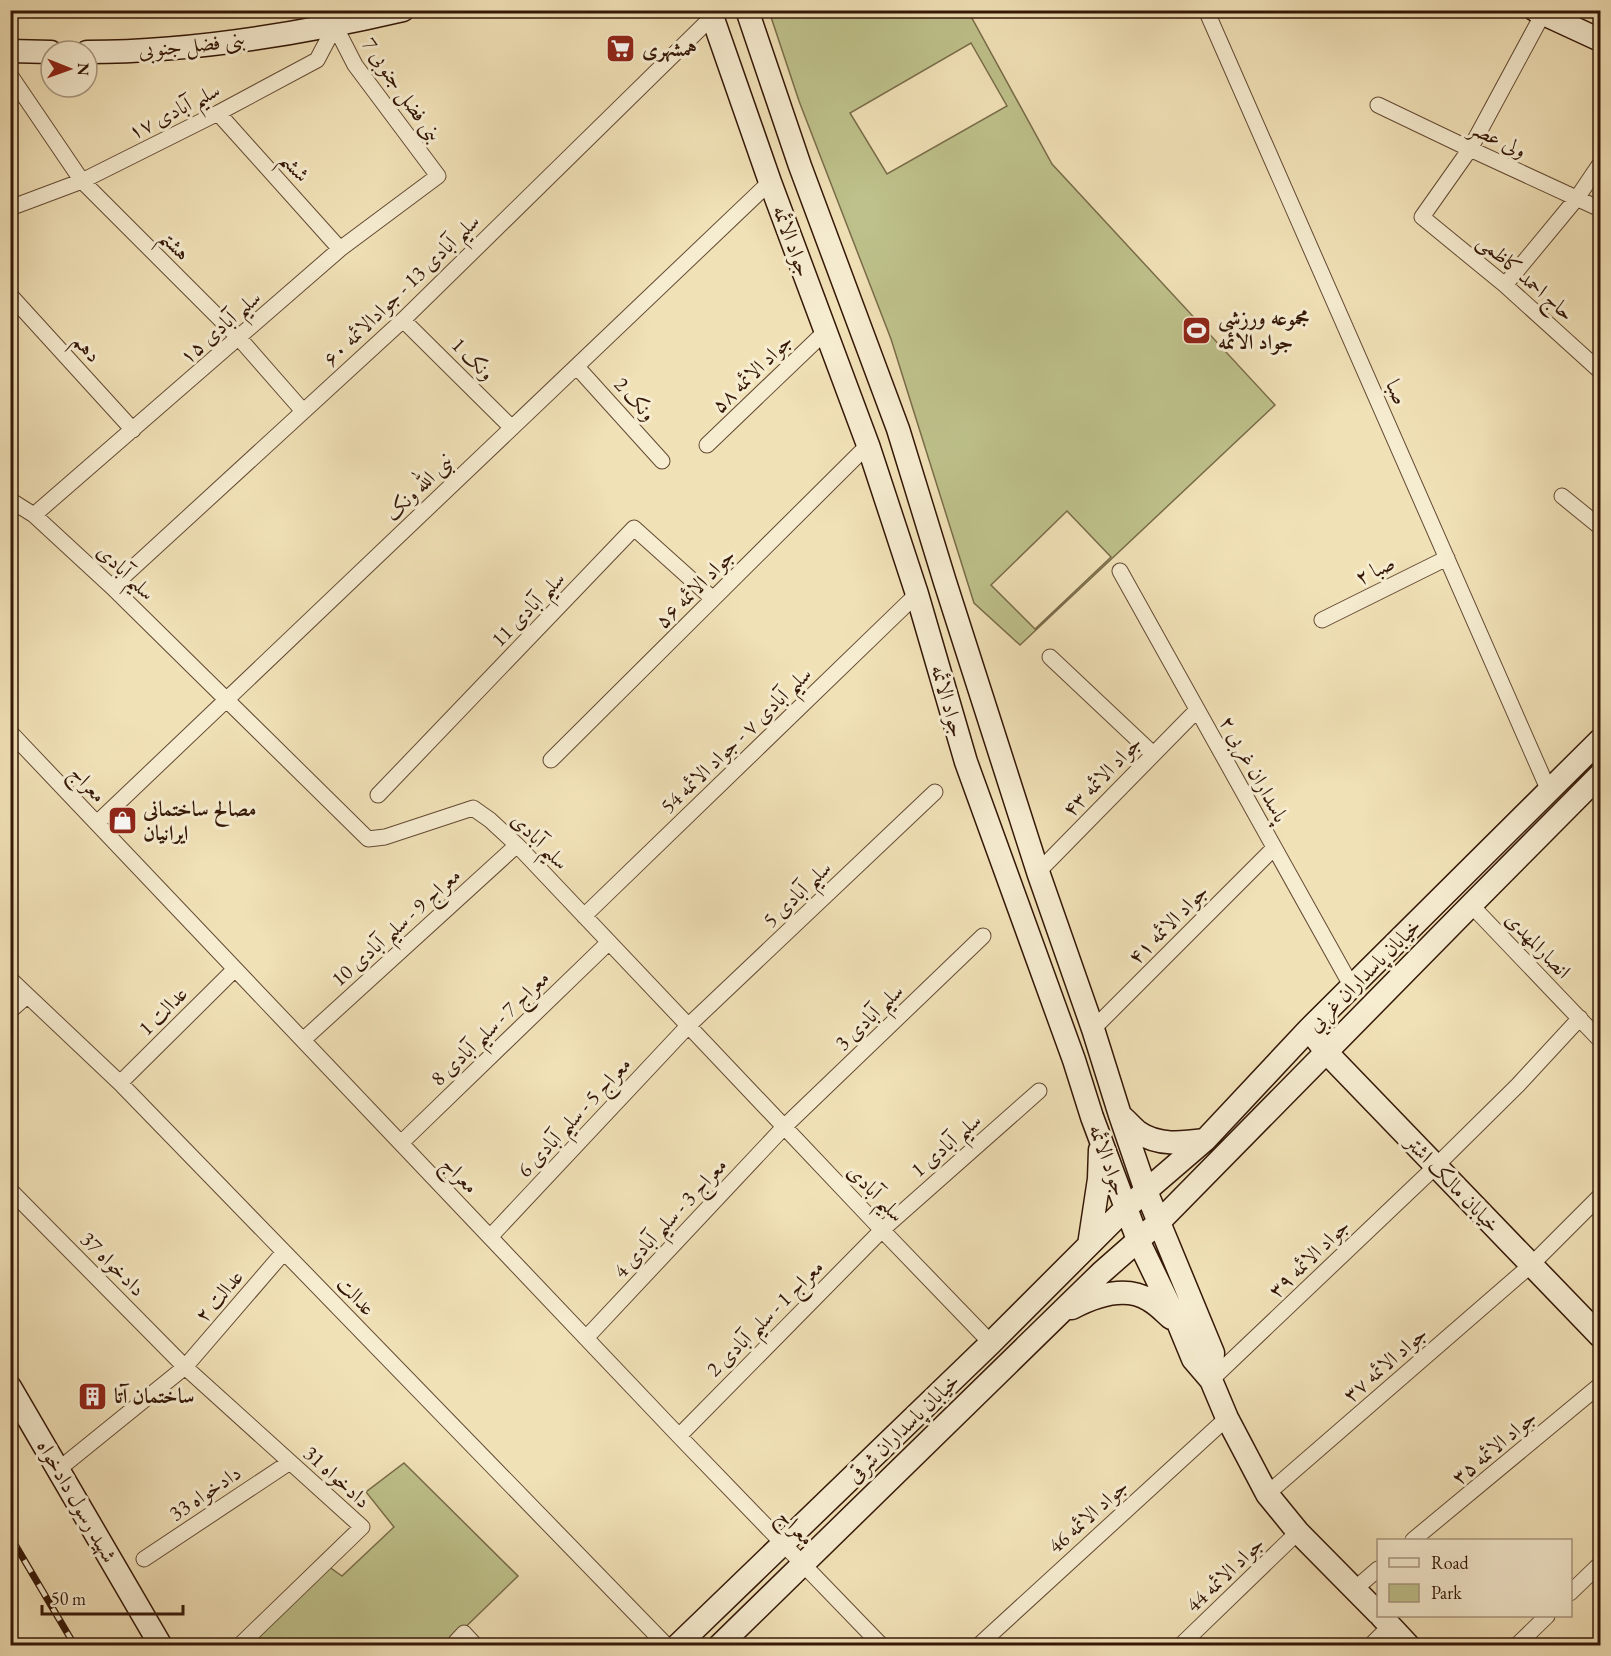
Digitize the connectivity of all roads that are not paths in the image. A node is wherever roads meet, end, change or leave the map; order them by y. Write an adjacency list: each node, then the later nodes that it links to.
1 (403, 10): 6 (street, بنی فضل جنوبی)
2 (747, 10): 60 (street, جواد الائمه)
3 (1206, 10): 40 (street, صبا)
4 (1541, 12): 7 (street); 14 (street)
5 (711, 14): 18 (street, جواد الائمه); 25 (street, سلیم آبادی 13 - جوادالائمه ۶۰)
6 (335, 26): 10 (street, بنی فضل جنوبی); 13 (street, سلیم آبادی ۱۷); 16 (street, بنی فضل جنوبی 7)
7 (1600, 40)
8 (10, 51): 9 (street)
9 (39, 52)
10 (99, 52)
11 (10, 75): 17 (street, هشتم)
12 (1378, 105): 14 (street, ولی عصر)
13 (219, 113): 17 (street, سلیم آبادی ۱۷); 22 (street, ششم)
14 (1470, 149): 19 (street, ولی عصر); 23 (street, حاج احمد کاظمی)
15 (1600, 164): 19 (street)
16 (438, 176): 22 (street, سلیم آبادی ۱۵)
17 (82, 181): 20 (street, سلیم آبادی ۱۷); 27 (street, هشتم)
18 (770, 182): 26 (street, جواد الائمه); 28 (street, نبی الله ونک)
19 (1577, 198): 21 (street, ولی عصر); 23 (street)
20 (10, 208)
21 (1600, 209)
22 (340, 249): 27 (street, سلیم آبادی ۱۵)
23 (1505, 285): 29 (street, حاج احمد کاظمی)
24 (10, 295): 32 (street, دهم)
25 (403, 320): 30 (street, سلیم آبادی 13 - جوادالائمه ۶۰); 31 (street, ونک 1)
26 (826, 331): 33 (street, جواد الائمه); 34 (street, جواد الائمه ۵۸)
27 (239, 338): 30 (street, هشتم); 32 (street, سلیم آبادی ۱۵)
28 (576, 367): 31 (street, نبی الله ونک); 35 (street, ونک 2)
29 (1600, 371)
30 (303, 411): 42 (street, سلیم آبادی 13 - جوادالائمه ۶۰)
31 (512, 428): 47 (street, نبی الله ونک)
32 (133, 430): 38 (street, سلیم آبادی ۱۵)
33 (868, 445): 43 (street, جواد الائمه); 44 (street, جواد الائمه ۵۶)
34 (707, 446)
35 (662, 461)
36 (1562, 496): 39 (street)
37 (10, 500): 38 (street, سلیم آبادی)
38 (34, 515): 42 (street, سلیم آبادی)
39 (1600, 527)
40 (1447, 558): 45 (street, صبا ۲); 54 (street, صبا)
41 (1120, 571): 48 (street, پاسداران غربی ۲)
42 (112, 586): 47 (street, سلیم آبادی)
43 (917, 594): 62 (street, سلیم آبادی ۷ - جواد الائمه 54); 81 (street, جواد الائمه)
44 (713, 599): 52 (street, جواد الائمه ۵۶); 56 (street, سلیم آبادی 11)
45 (1322, 620)
46 (1050, 657): 51 (street)
47 (226, 700): 57 (street, نبی الله ونک); 58 (street, سلیم آبادی)
48 (1197, 710): 51 (street, جواد الائمه ۴۳); 59 (street, پاسداران غربی ۲)
49 (10, 732): 57 (street, معراج)
50 (1600, 740): 54 (street, خیابان پاسداران غربی)
51 (1154, 754): 60 (street, جواد الائمه ۴۳)
52 (551, 760)
53 (1600, 775): 61 (street, خیابان پاسداران غربی)
54 (1549, 791): 67 (street, خیابان پاسداران غربی)
55 (935, 792): 71 (street, سلیم آبادی 5)
56 (378, 795)
57 (97, 823): 65 (street, معراج)
58 (517, 845): 62 (street, سلیم آبادی); 74 (street, معراج 9 - سلیم آبادی 10)
59 (1274, 848): 67 (street, پاسداران غربی ۲); 72 (street, جواد الائمه ۴۱)
60 (1038, 872): 72 (street, جواد الائمه)
61 (1471, 905): 70 (street, انصارالمهدی); 76 (street, خیابان پاسداران غربی)
62 (584, 916): 64 (street, سلیم آبادی)
63 (983, 936): 80 (street, سلیم آبادی 3)
64 (609, 942): 71 (street, سلیم آبادی); 83 (street, معراج 7 - سلیم آبادی 8)
65 (235, 969): 74 (street, معراج); 77 (street, عدالت 1)
66 (10, 979): 68 (street, عدالت)
67 (1352, 987): 73 (street, خیابان پاسداران غربی)
68 (27, 996): 69 (street); 77 (street, عدالت)
69 (10, 1011)
70 (1580, 1018): 75 (street, انصارالمهدی); 84 (street, جواد الائمه ۳۹)
71 (688, 1026): 80 (street, سلیم آبادی); 91 (street, معراج 5 - سلیم آبادی 6)
72 (1093, 1029): 79 (street, جواد الائمه)
73 (1309, 1029): 76 (street, خیابان مالک اشتر); 82 (street, خیابان پاسداران غربی)
74 (303, 1040): 83 (street, معراج)
75 (1600, 1040)
76 (1327, 1053): 84 (street, خیابان مالک اشتر); 89 (street, خیابان پاسداران غربی)
77 (120, 1083): 94 (street, عدالت)
78 (1039, 1091): 90 (street, سلیم آبادی 1)
79 (1120, 1115): 82 (street); 86 (street, جواد الائمه)
80 (784, 1127): 90 (street, سلیم آبادی); 99 (street, معراج 3 - سلیم آبادی 4)
81 (1101, 1140): 88 (street, جواد الائمه); 93 (street)
82 (1205, 1140): 86 (street, خیابان پاسداران غربی)
83 (401, 1143): 91 (street, معراج)
84 (1436, 1166): 95 (street, خیابان مالک اشتر); 102 (street, جواد الائمه ۳۹)
85 (10, 1190): 101 (street, دادخواه 37)
86 (1146, 1191): 88 (street, خیابان پاسداران غربی); 89 (street, جواد الائمه)
87 (1600, 1196): 95 (street, جواد الائمه ۳۷)
88 (1126, 1208): 92 (street, جواد الائمه); 93 (street, خیابان پاسداران شرقی)
89 (1159, 1222): 92 (street, خیابان پاسداران غربی); 102 (street, جواد الائمه)
90 (882, 1230): 100 (street, سلیم آبادی); 106 (street, معراج 1 - سلیم آبادی 2)
91 (490, 1237): 99 (street, معراج)
92 (1138, 1240): 96 (street, خیابان پاسداران شرقی); 97 (street, جواد الائمه)
93 (1089, 1245): 100 (street, خیابان پاسداران شرقی)
94 (284, 1252): 101 (street, عدالت ۲); 126 (street, عدالت)
95 (1531, 1265): 98 (street, خیابان مالک اشتر); 109 (street, جواد الائمه ۳۷)
96 (1057, 1316): 97 (street); 114 (street, خیابان پاسداران شرقی)
97 (1179, 1325): 102 (street, جواد الائمه)
98 (1600, 1336)
99 (586, 1338): 106 (street, معراج)
100 (991, 1343): 112 (street, خیابان پاسداران شرقی)
101 (185, 1367): 107 (street, دادخواه 31); 108 (street, عدالت ۲)
102 (1211, 1380): 105 (street, جواد الائمه)
103 (1600, 1385): 111 (street, جواد الائمه ۳۵)
104 (10, 1387): 108 (street, شهید رسول دادخواه)
105 (1227, 1418): 109 (street, جواد الائمه); 130 (street, جواد الائمه 46)
106 (679, 1436): 112 (street, معراج)
107 (290, 1462): 113 (street, دادخواه 33); 123 (street, دادخواه 31)
108 (59, 1470): 122 (street, شهید رسول دادخواه)
109 (1267, 1494): 110 (street, جواد الائمه)
110 (1298, 1532): 117 (street, جواد الائمه); 131 (street, جواد الائمه 44)
111 (1414, 1539)
112 (783, 1544): 114 (street, معراج); 127 (street, خیابان پاسداران شرقی)
113 (144, 1559)
114 (802, 1563): 128 (street, خیابان پاسداران شرقی); 129 (street, معراج)
115 (1600, 1564): 118 (street)
116 (1377, 1570): 117 (street)
117 (1356, 1588): 119 (street, جواد الائمه)
118 (1572, 1591)
119 (1377, 1611)
120 (1546, 1617): 134 (street)
121 (1383, 1618): 132 (street); 133 (street, جواد الائمه)
122 (161, 1646)
123 (238, 1646)
124 (452, 1646): 125 (street)
125 (476, 1646)
126 (667, 1646)
127 (677, 1646)
128 (719, 1646)
129 (882, 1646)
130 (978, 1646)
131 (1180, 1646)
132 (1370, 1646)
133 (1409, 1646)
134 (1516, 1646)

